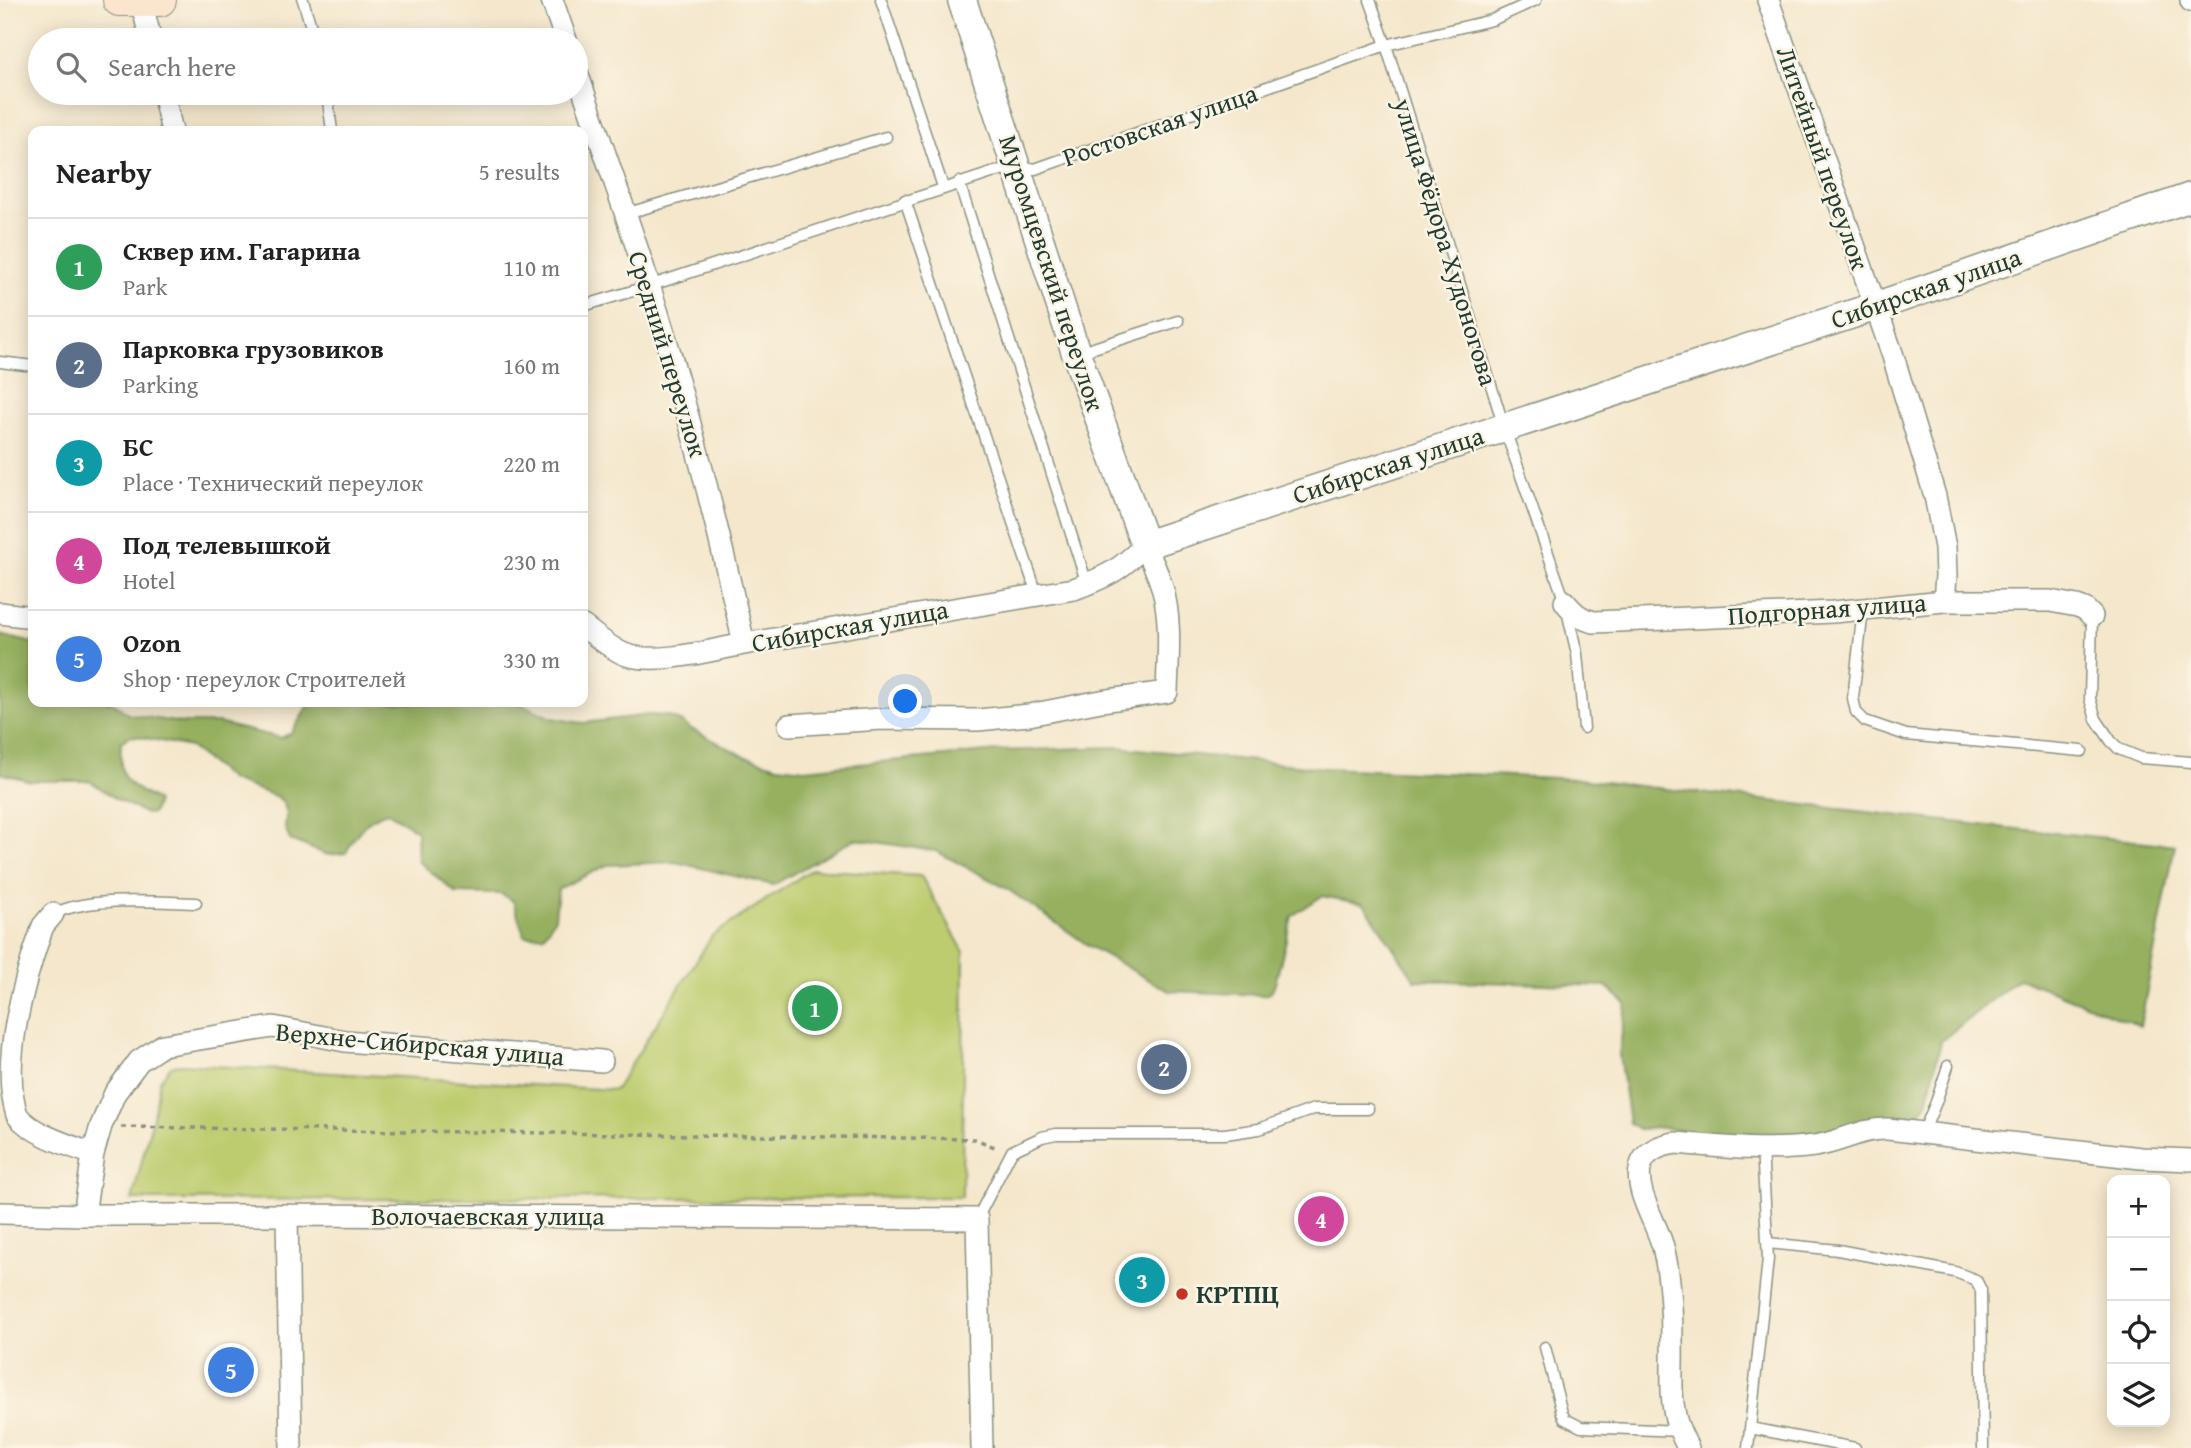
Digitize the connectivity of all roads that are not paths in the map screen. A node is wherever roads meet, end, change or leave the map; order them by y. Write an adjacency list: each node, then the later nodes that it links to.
1 (140, 0): 9 (street)
2 (303, 0): 10 (lane)
3 (552, 0): 11 (street)
4 (881, 0): 21 (lane)
5 (962, 0): 19 (street, Муромцевский переулок)
6 (1370, 0): 12 (lane, улица Фёдора Худоногова)
7 (1536, 0): 12 (lane, Ростовская улица)
8 (1769, 0): 27 (street, Литейный переулок)
9 (147, 28)
10 (311, 28)
11 (562, 28)
12 (1385, 45): 19 (lane, Ростовская улица); 32 (lane, улица Фёдора Худоногова)
13 (166, 105): 16 (street)
14 (329, 105): 17 (lane)
15 (588, 105): 24 (street, Средний переулок)
16 (171, 126)
17 (331, 126)
18 (886, 137): 24 (lane)
19 (1016, 165): 20 (lane, Ростовская улица); 29 (street, Муромцевский переулок)
20 (959, 182): 21 (lane, Ростовская улица); 34 (lane)
21 (943, 187): 23 (lane, Ростовская улица)
22 (2191, 197): 27 (street, Сибирская улица)
23 (905, 200): 25 (lane, Ростовская улица); 35 (lane)
24 (625, 214): 25 (street, Средний переулок)
25 (649, 286): 26 (lane, Ростовская улица); 43 (street, Средний переулок)
26 (588, 304)
27 (1874, 307): 32 (street, Сибирская улица); 36 (street, Литейный переулок)
28 (1178, 321): 29 (lane)
29 (1076, 353): 33 (street, Муромцевский переулок)
30 (0, 362): 31 (lane)
31 (28, 365)
32 (1504, 427): 33 (street, Сибирская улица); 37 (lane, улица Фёдора Худоногова)
33 (1145, 545): 34 (street, Сибирская улица); 44 (street)
34 (1087, 584): 35 (street, Сибирская улица)
35 (1037, 594): 43 (street, Сибирская улица)
36 (1944, 601): 38 (street, Подгорная улица); 41 (street, Подгорная улица)
37 (1565, 602): 38 (street, Подгорная улица); 45 (lane, улица Фёдора Худоногова)
38 (1863, 609): 46 (lane)
39 (0, 613): 40 (street)
40 (28, 617)
41 (2092, 617): 47 (lane)
42 (588, 630): 43 (street, Сибирская улица)
43 (744, 644)
44 (789, 725)
45 (1584, 728)
46 (2082, 751)
47 (2191, 762)
48 (197, 903): 49 (lane)
49 (53, 914): 55 (street)
50 (602, 1061): 55 (street, Верхне-Сибирская улица)
51 (1948, 1066): 53 (lane)
52 (1368, 1109): 60 (lane)
53 (1923, 1133): 54 (street); 56 (street)
54 (1762, 1147): 61 (lane); 64 (street)
55 (93, 1154): 59 (street, Верхне-Сибирская улица)
56 (2191, 1160)
57 (0, 1213): 59 (street, Волочаевская улица)
58 (287, 1215): 59 (street, Волочаевская улица); 60 (street, Волочаевская улица); 65 (street)
59 (85, 1216)
60 (977, 1219): 66 (street)
61 (1768, 1242): 63 (lane); 69 (lane)
62 (1545, 1347): 64 (lane)
63 (1750, 1428): 67 (lane); 68 (lane)
64 (1684, 1440)
65 (291, 1448)
66 (982, 1448)
67 (1748, 1448)
68 (1855, 1448)
69 (1983, 1448)

